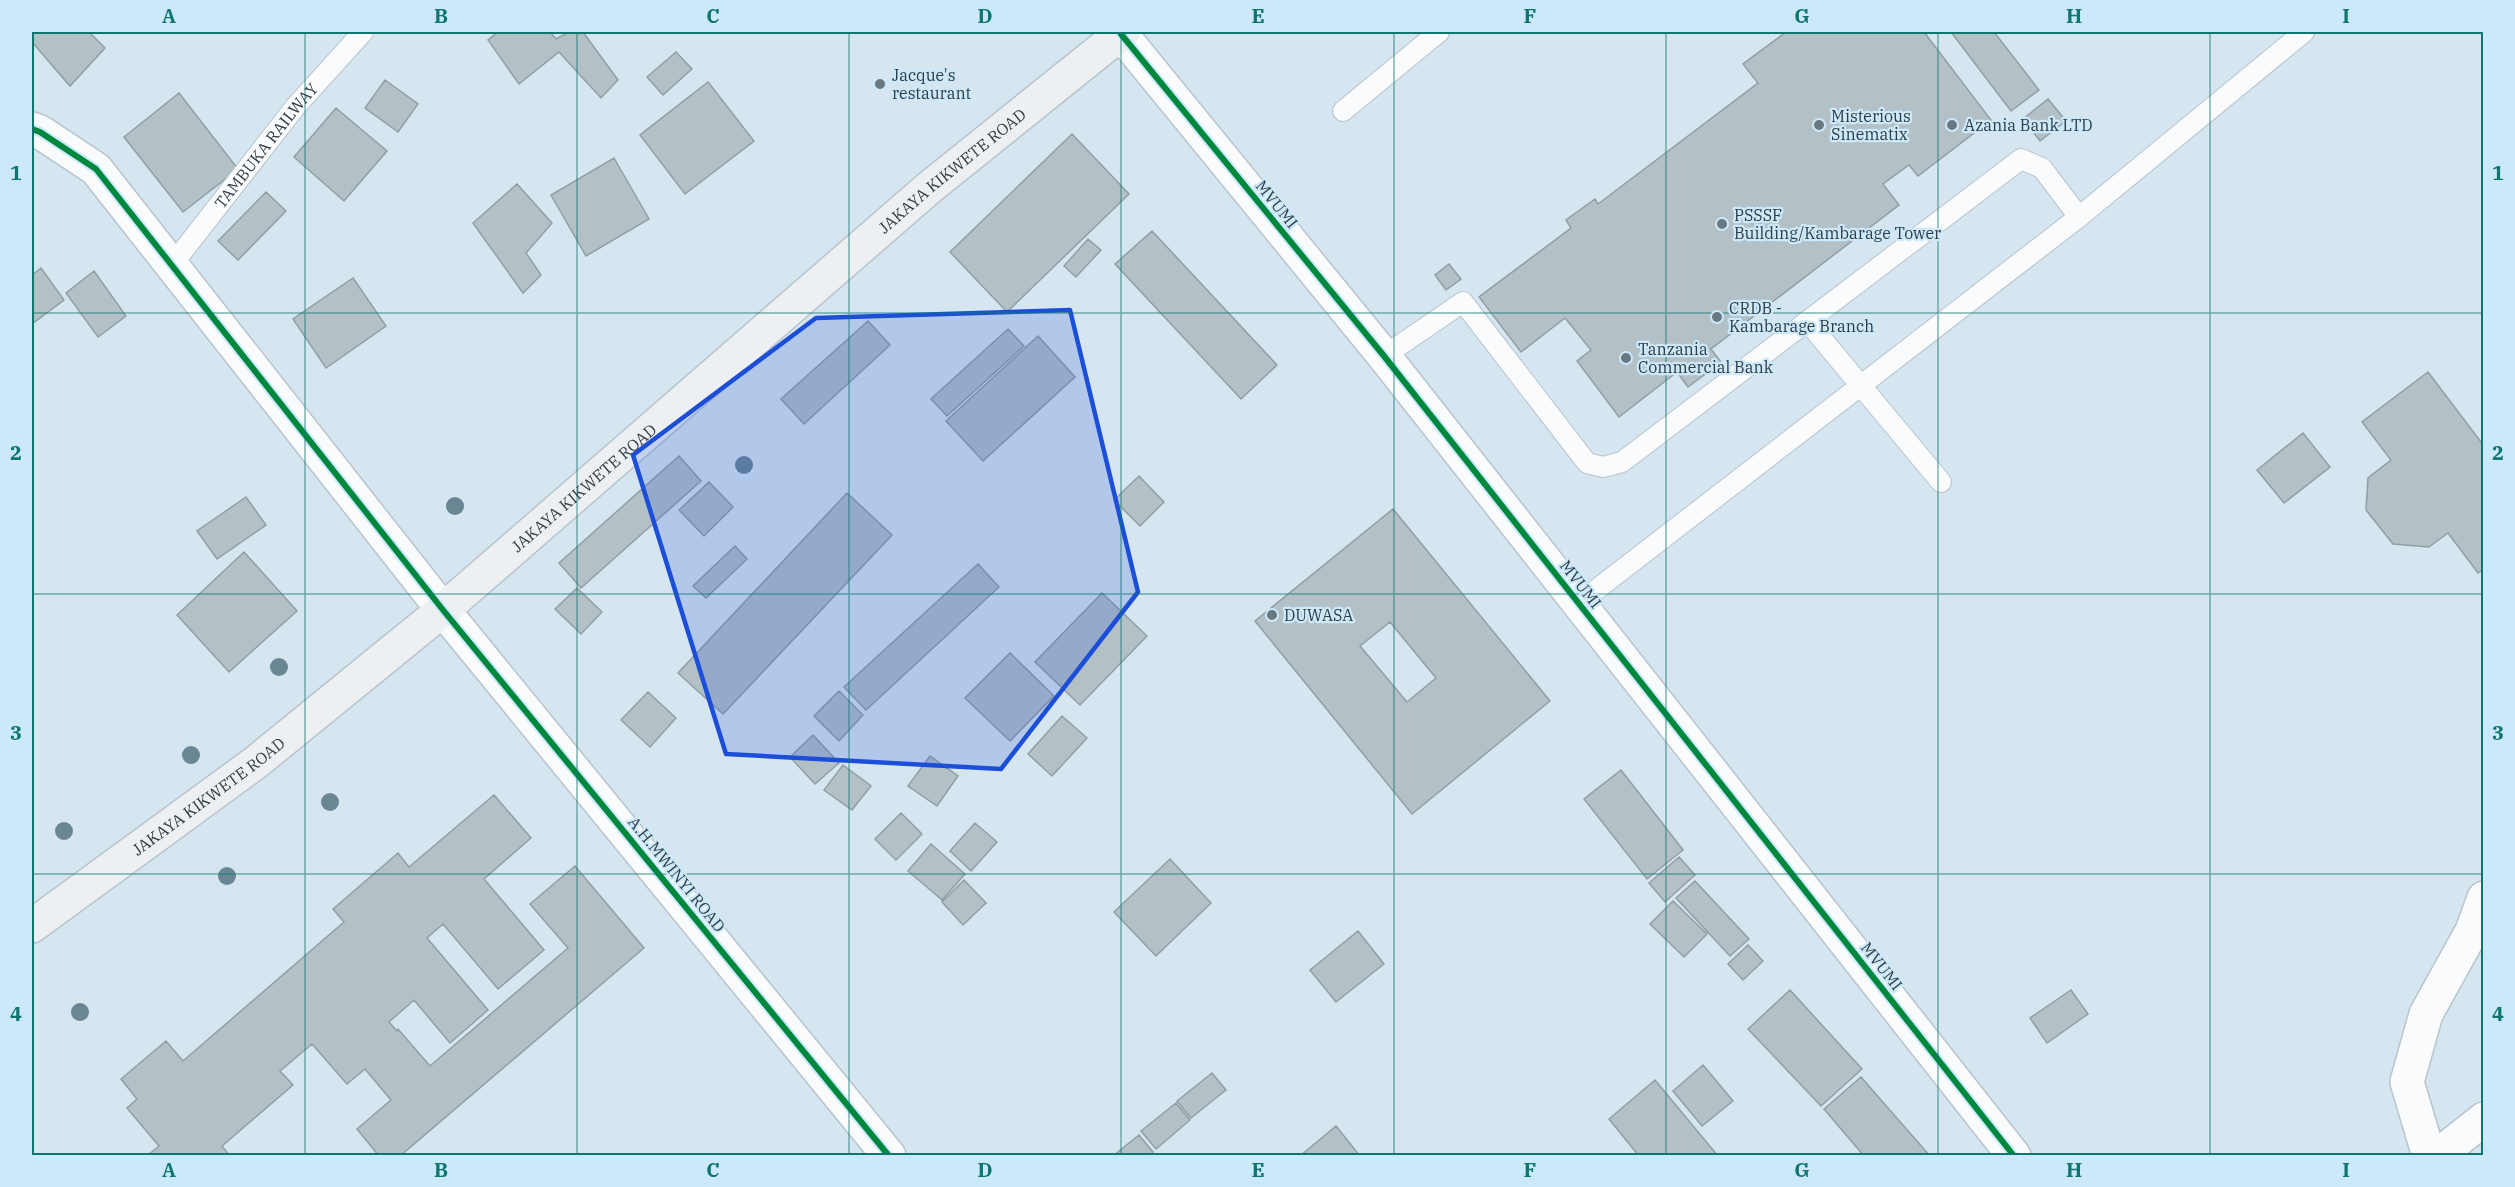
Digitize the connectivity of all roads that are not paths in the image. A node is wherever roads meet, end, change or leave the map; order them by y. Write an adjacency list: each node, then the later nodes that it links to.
1 (363, 32): 8 (lane, TAMBUKA RAILWAY)
2 (1438, 32): 5 (lane)
3 (2304, 32): 7 (lane)
4 (1122, 33): 10 (street, MVUMI); 14 (main road, JAKAYA KIKWETE ROAD)
5 (1343, 111)
6 (32, 129): 8 (street, A.H.MWINYI ROAD)
7 (2079, 217): 9 (lane); 11 (lane)
8 (172, 265): 14 (street, A.H.MWINYI ROAD)
9 (1807, 321): 10 (lane); 11 (lane)
10 (1384, 356): 13 (street, MVUMI)
11 (1862, 387): 12 (lane); 13 (lane)
12 (1941, 482)
13 (1579, 603): 19 (street, MVUMI)
14 (443, 610): 16 (main road, JAKAYA KIKWETE ROAD); 18 (street, A.H.MWINYI ROAD)
15 (2484, 898): 20 (street)
16 (32, 926)
17 (2484, 1119): 21 (street)
18 (889, 1155)
19 (2014, 1155)
20 (2429, 1155)
21 (2438, 1155)

